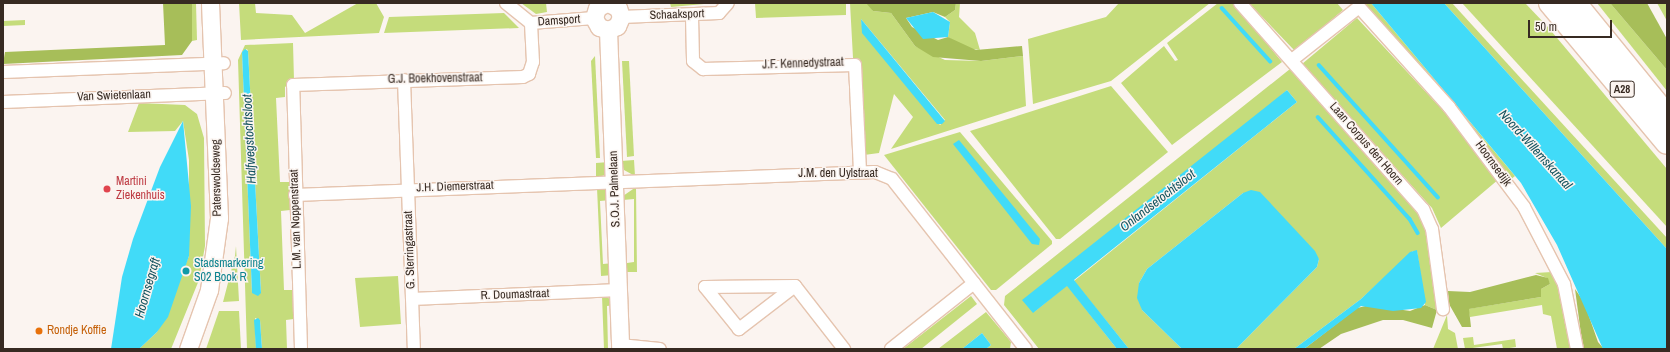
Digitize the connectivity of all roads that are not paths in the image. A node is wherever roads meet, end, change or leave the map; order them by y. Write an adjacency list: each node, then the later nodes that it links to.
1 (210, 3): 19 (main road, Paterswoldseweg)
2 (221, 3): 19 (main road, Paterswoldseweg)
3 (506, 3): 14 (street, Damsport)
4 (607, 3): 11 (main road); 13 (main road)
5 (728, 3): 12 (street, Schaaksport)
6 (1240, 3): 18 (street, Laan Corpus den Hoorn)
7 (1540, 3): 16 (highway, A28)
8 (1550, 3): 16 (highway, A28)
9 (1574, 3): 17 (highway, A28)
10 (1584, 3): 17 (highway, A28)
11 (621, 16): 12 (street, Schaaksport); 15 (main road)
12 (692, 16): 27 (street, J.F. Kennedystraat)
13 (594, 18): 14 (street, Damsport); 15 (main road)
14 (531, 23): 21 (street, G.J. Boekhovenstraat)
15 (608, 30): 28 (main road, S.O.J. Palmelaan)
16 (1577, 35): 26 (highway, A28)
17 (1608, 45): 25 (highway, A28)
18 (1292, 60): 35 (street, Laan Corpus den Hoorn); 45 (street, Hoornsedijk)
19 (218, 63): 20 (street); 23 (main road, Paterswoldseweg)
20 (3, 72)
21 (404, 80): 22 (street, G.J. Boekhovenstraat); 29 (street, G. Sterringastraat)
22 (290, 88): 30 (street, L.M. van Noppenstraat)
23 (220, 93): 24 (street, Van Swietenlaan); 38 (main road, Paterswoldseweg); 39 (main road, Paterswoldseweg)
24 (3, 102)
25 (1667, 116)
26 (1667, 143)
27 (860, 172): 28 (street, J.M. den Uylstraat); 31 (street, J.M. den Uylstraat)
28 (615, 181): 29 (street, J.H. Diemerstraat); 33 (main road, S.O.J. Palmelaan)
29 (408, 188): 30 (street, J.H. Diemerstraat); 34 (street, G. Sterringastraat)
30 (295, 195): 40 (street, L.M. van Noppenstraat)
31 (974, 283): 37 (street, J.M. den Uylstraat); 44 (street)
32 (795, 286): 32 (street); 43 (street)
33 (618, 290): 34 (street, R. Doumastraat); 36 (main road, S.O.J. Palmelaan)
34 (412, 299): 41 (street, G. Sterringastraat)
35 (1443, 309)
36 (620, 347): 42 (street)
37 (1023, 348)
38 (188, 349)
39 (200, 349)
40 (301, 349)
41 (414, 349)
42 (660, 349)
43 (844, 349)
44 (891, 349)
45 (1577, 349)

